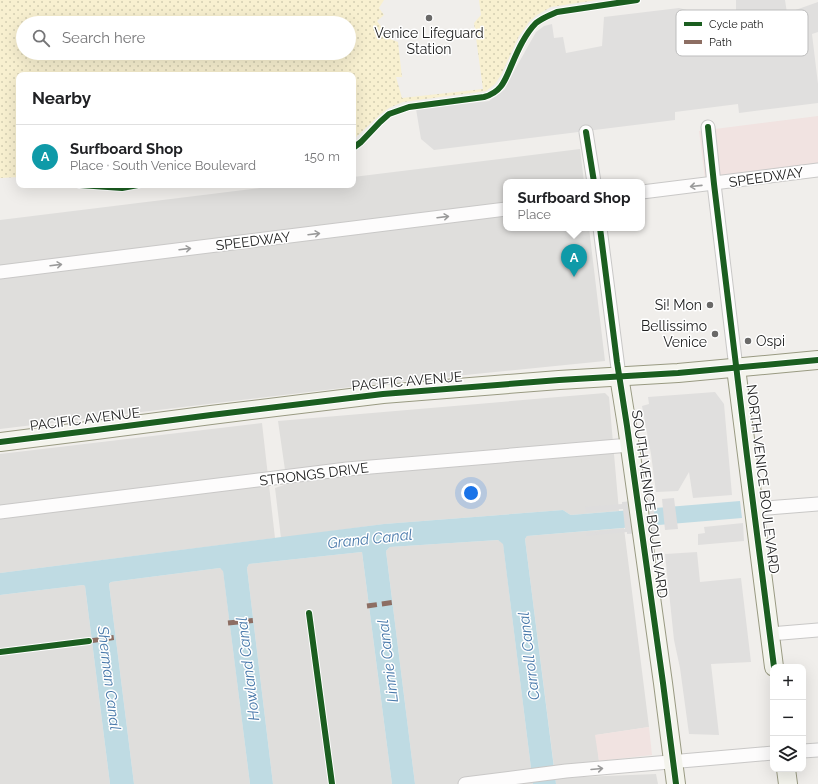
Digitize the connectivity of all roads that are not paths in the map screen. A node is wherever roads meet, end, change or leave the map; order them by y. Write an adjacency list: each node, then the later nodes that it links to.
1 (708, 127): 5 (street, NORTH VENICE BOULEVARD)
2 (586, 132): 4 (street)
3 (818, 170): 5 (street, SPEEDWAY)
4 (594, 179)
5 (714, 184): 6 (street, SPEEDWAY, one-way to 6); 11 (street, NORTH VENICE BOULEVARD)
6 (645, 192)
7 (503, 209): 9 (street, SPEEDWAY, one-way to 7)
8 (600, 231): 12 (street, SOUTH VENICE BOULEVARD)
9 (0, 272)
10 (818, 360): 11 (main road, PACIFIC AVENUE)
11 (736, 368): 12 (main road, PACIFIC AVENUE); 16 (main road, NORTH VENICE BOULEVARD)
12 (619, 376): 13 (main road, PACIFIC AVENUE); 14 (main road, SOUTH VENICE BOULEVARD)
13 (0, 442)
14 (630, 445): 17 (street, STRONGS DRIVE); 24 (main road, SOUTH VENICE BOULEVARD)
15 (818, 504): 16 (street)
16 (754, 509): 19 (main road, NORTH VENICE BOULEVARD)
17 (0, 512)
18 (818, 630): 19 (street)
19 (770, 634): 20 (main road, NORTH VENICE BOULEVARD)
20 (774, 664)
21 (818, 750): 22 (street)
22 (806, 751)
23 (770, 753): 24 (street)
24 (673, 761): 26 (street, one-way to 24); 27 (main road, SOUTH VENICE BOULEVARD)
25 (786, 772): 28 (main road)
26 (465, 784)
27 (676, 784)
28 (788, 784)

